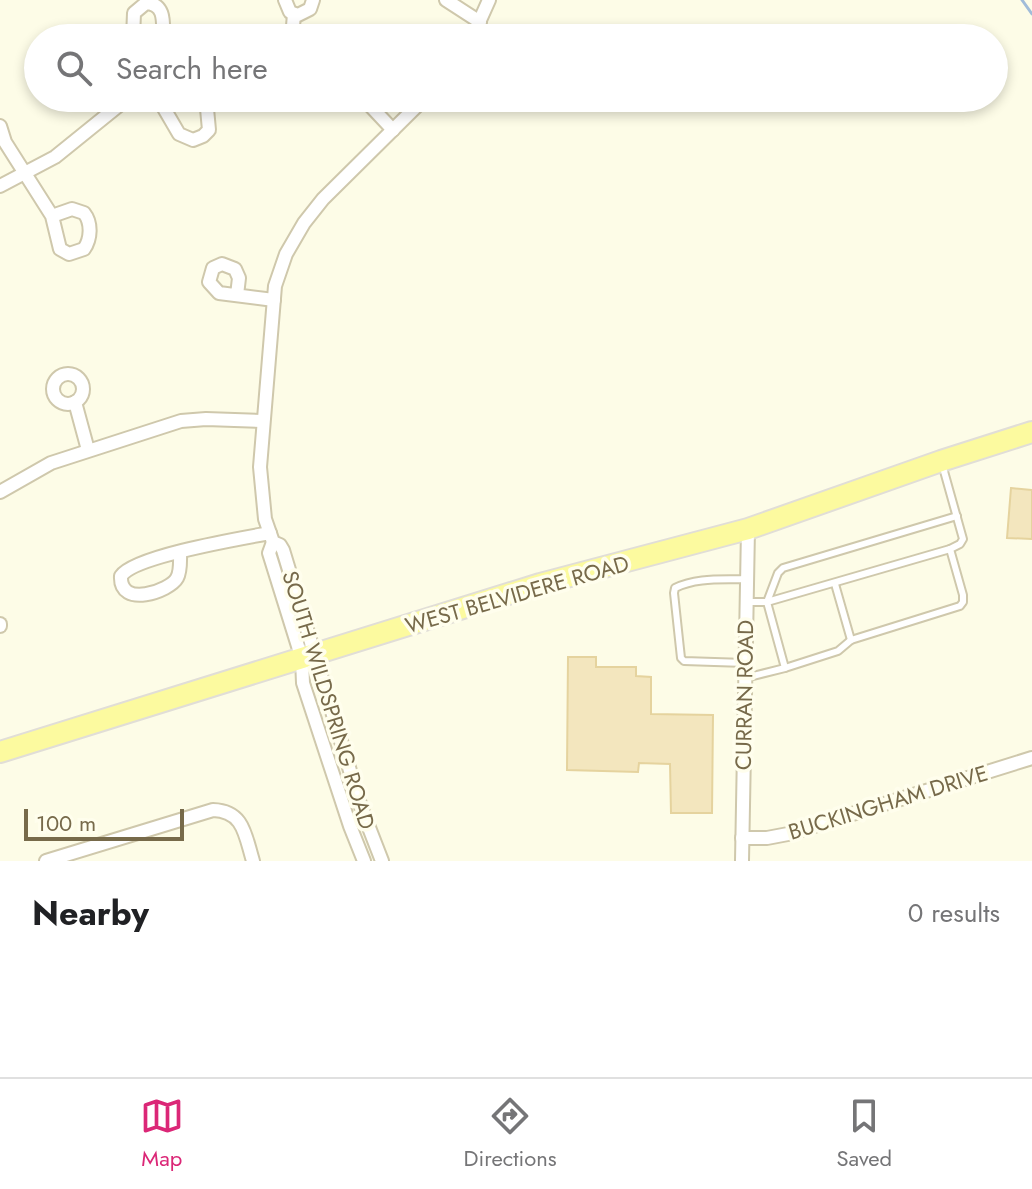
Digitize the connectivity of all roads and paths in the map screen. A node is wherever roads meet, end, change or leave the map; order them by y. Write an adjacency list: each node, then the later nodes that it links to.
1 (285, 0): 5 (street)
2 (313, 0): 5 (street)
3 (446, 0): 6 (street)
4 (489, 0): 6 (street)
5 (294, 14): 9 (street)
6 (480, 22)
7 (134, 24): 8 (street)
8 (162, 24)
9 (293, 24)
10 (111, 112): 17 (street)
11 (166, 112): 12 (street)
12 (207, 112)
13 (376, 112): 16 (street)
14 (411, 112): 16 (street, SOUTH WILDSPRING ROAD)
15 (0, 126): 17 (street)
16 (393, 130): 21 (street, SOUTH WILDSPRING ROAD)
17 (25, 173): 18 (street); 19 (street)
18 (0, 186)
19 (52, 216)
20 (237, 295): 21 (street)
21 (274, 300): 23 (street, SOUTH WILDSPRING ROAD)
22 (75, 402): 25 (street)
23 (262, 421): 25 (street); 30 (street, SOUTH WILDSPRING ROAD)
24 (1032, 432): 26 (main road, WEST BELVIDERE ROAD)
25 (88, 450): 27 (street)
26 (941, 461): 28 (lane); 29 (main road, WEST BELVIDERE ROAD)
27 (0, 492)
28 (957, 516): 31 (lane); 36 (lane)
29 (748, 529): 33 (street, CURRAN ROAD); 38 (main road, WEST BELVIDERE ROAD)
30 (272, 538): 32 (street); 38 (street, SOUTH WILDSPRING ROAD)
31 (950, 549): 34 (lane); 37 (lane)
32 (180, 552): 32 (street)
33 (746, 579): 35 (street, CURRAN ROAD); 39 (lane)
34 (835, 584): 36 (lane); 37 (lane)
35 (746, 602): 36 (lane); 39 (street, CURRAN ROAD)
36 (767, 602): 40 (lane)
37 (851, 640): 40 (lane)
38 (309, 656): 42 (main road, WEST BELVIDERE ROAD); 44 (street, SOUTH WILDSPRING ROAD); 45 (street, SOUTH WILDSPRING ROAD)
39 (745, 663): 41 (street, CURRAN ROAD)
40 (785, 668): 41 (lane)
41 (745, 678): 46 (street, CURRAN ROAD)
42 (0, 752)
43 (1032, 758): 46 (street, BUCKINGHAM DRIVE)
44 (367, 824): 45 (street); 50 (street, SOUTH WILDSPRING ROAD)
45 (351, 830): 49 (street, SOUTH WILDSPRING ROAD)
46 (742, 838): 51 (street, CURRAN ROAD)
47 (46, 861): 48 (street)
48 (253, 861)
49 (364, 861)
50 (382, 861)
51 (742, 861)

